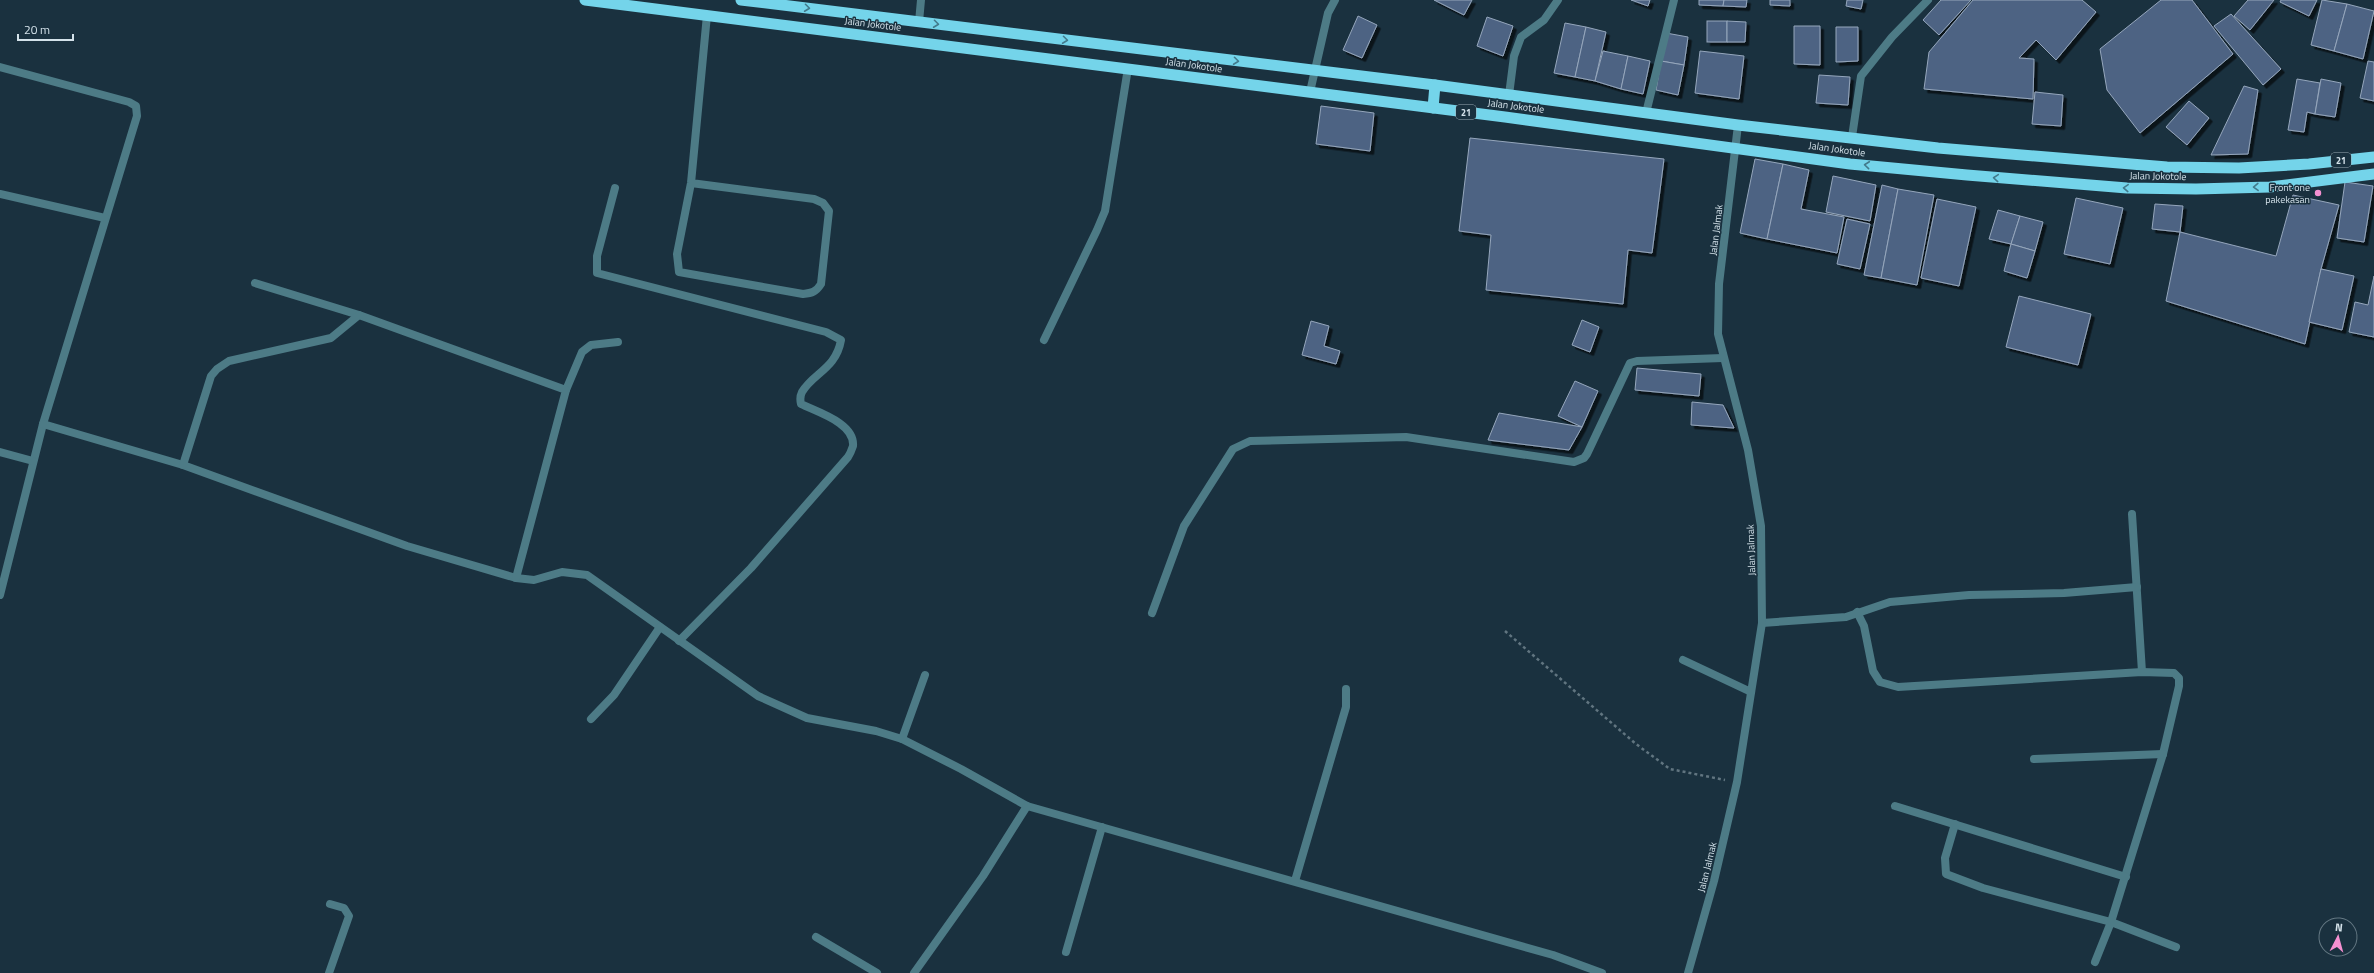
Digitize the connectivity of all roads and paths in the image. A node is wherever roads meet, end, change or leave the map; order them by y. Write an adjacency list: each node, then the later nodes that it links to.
1 (585, 0): 8 (highway, Jalan Jokotole / 21)
2 (740, 0): 9 (highway, Jalan Jokotole / 21, one-way to 9)
3 (921, 0): 9 (street)
4 (1335, 0): 12 (street)
5 (1558, 0): 15 (street)
6 (1674, 0): 17 (street)
7 (1928, 0): 19 (street)
8 (707, 15): 11 (highway, Jalan Jokotole / 21); 23 (street)
9 (919, 22): 12 (highway, Jalan Jokotole / 21, one-way to 12)
10 (0, 67): 26 (street)
11 (1128, 68): 14 (highway, Jalan Jokotole / 21); 29 (street)
12 (1314, 71): 13 (highway, Jalan Jokotole / 21); 14 (street)
13 (1434, 85): 15 (highway, Jalan Jokotole / 21); 16 (highway)
14 (1310, 92): 16 (highway, Jalan Jokotole / 21)
15 (1509, 95): 17 (highway, Jalan Jokotole / 21)
16 (1433, 108): 20 (highway, Jalan Jokotole / 21)
17 (1646, 113): 18 (highway, Jalan Jokotole / 21)
18 (1738, 125): 19 (highway, Jalan Jokotole / 21); 20 (street, Jalan Jalmak)
19 (1852, 137): 21 (highway, Jalan Jokotole / 21)
20 (1737, 147): 22 (highway, Jalan Jokotole / 21, one-way to 20); 31 (street, Jalan Jalmak)
21 (2374, 156)
22 (2374, 174)
23 (692, 183): 23 (street)
24 (615, 188): 46 (street)
25 (0, 194): 26 (street)
26 (105, 218): 33 (street)
27 (255, 283): 28 (street)
28 (359, 315): 32 (street); 36 (street)
29 (1044, 340)
30 (618, 342): 32 (street)
31 (1723, 358): 42 (street); 43 (street, Jalan Jalmak)
32 (566, 390): 38 (street)
33 (43, 424): 35 (street); 36 (street)
34 (0, 452): 35 (street)
35 (33, 461): 40 (street)
36 (183, 464): 38 (street)
37 (2132, 514): 39 (street)
38 (517, 574): 44 (street)
39 (2137, 587): 41 (street); 48 (street)
40 (0, 596)
41 (1857, 612): 43 (street); 48 (street)
42 (1152, 613)
43 (1762, 622): 51 (street, Jalan Jalmak)
44 (660, 627): 46 (street); 52 (street)
45 (1505, 631): 56 (path)
46 (679, 641): 53 (street)
47 (1683, 660): 51 (street)
48 (2142, 672): 54 (street)
49 (925, 675): 53 (street)
50 (1346, 689): 62 (street)
51 (1751, 692): 56 (street, Jalan Jalmak)
52 (591, 720)
53 (902, 739): 57 (street)
54 (2163, 754): 55 (street); 61 (street)
55 (2034, 760)
56 (1737, 782): 74 (street, Jalan Jalmak)
57 (1028, 806): 60 (street); 72 (street)
58 (1895, 806): 59 (street)
59 (1955, 824): 61 (street); 64 (street)
60 (1102, 827): 62 (street); 67 (street)
61 (2126, 877): 64 (street)
62 (1295, 881): 69 (street)
63 (330, 904): 70 (street)
64 (2111, 922): 66 (street); 68 (street)
65 (816, 937): 71 (street)
66 (2176, 947)
67 (1066, 952)
68 (2095, 962)
69 (1585, 970): 73 (street)
70 (329, 973)
71 (876, 973)
72 (914, 973)
73 (1602, 973)
74 (1688, 973)

